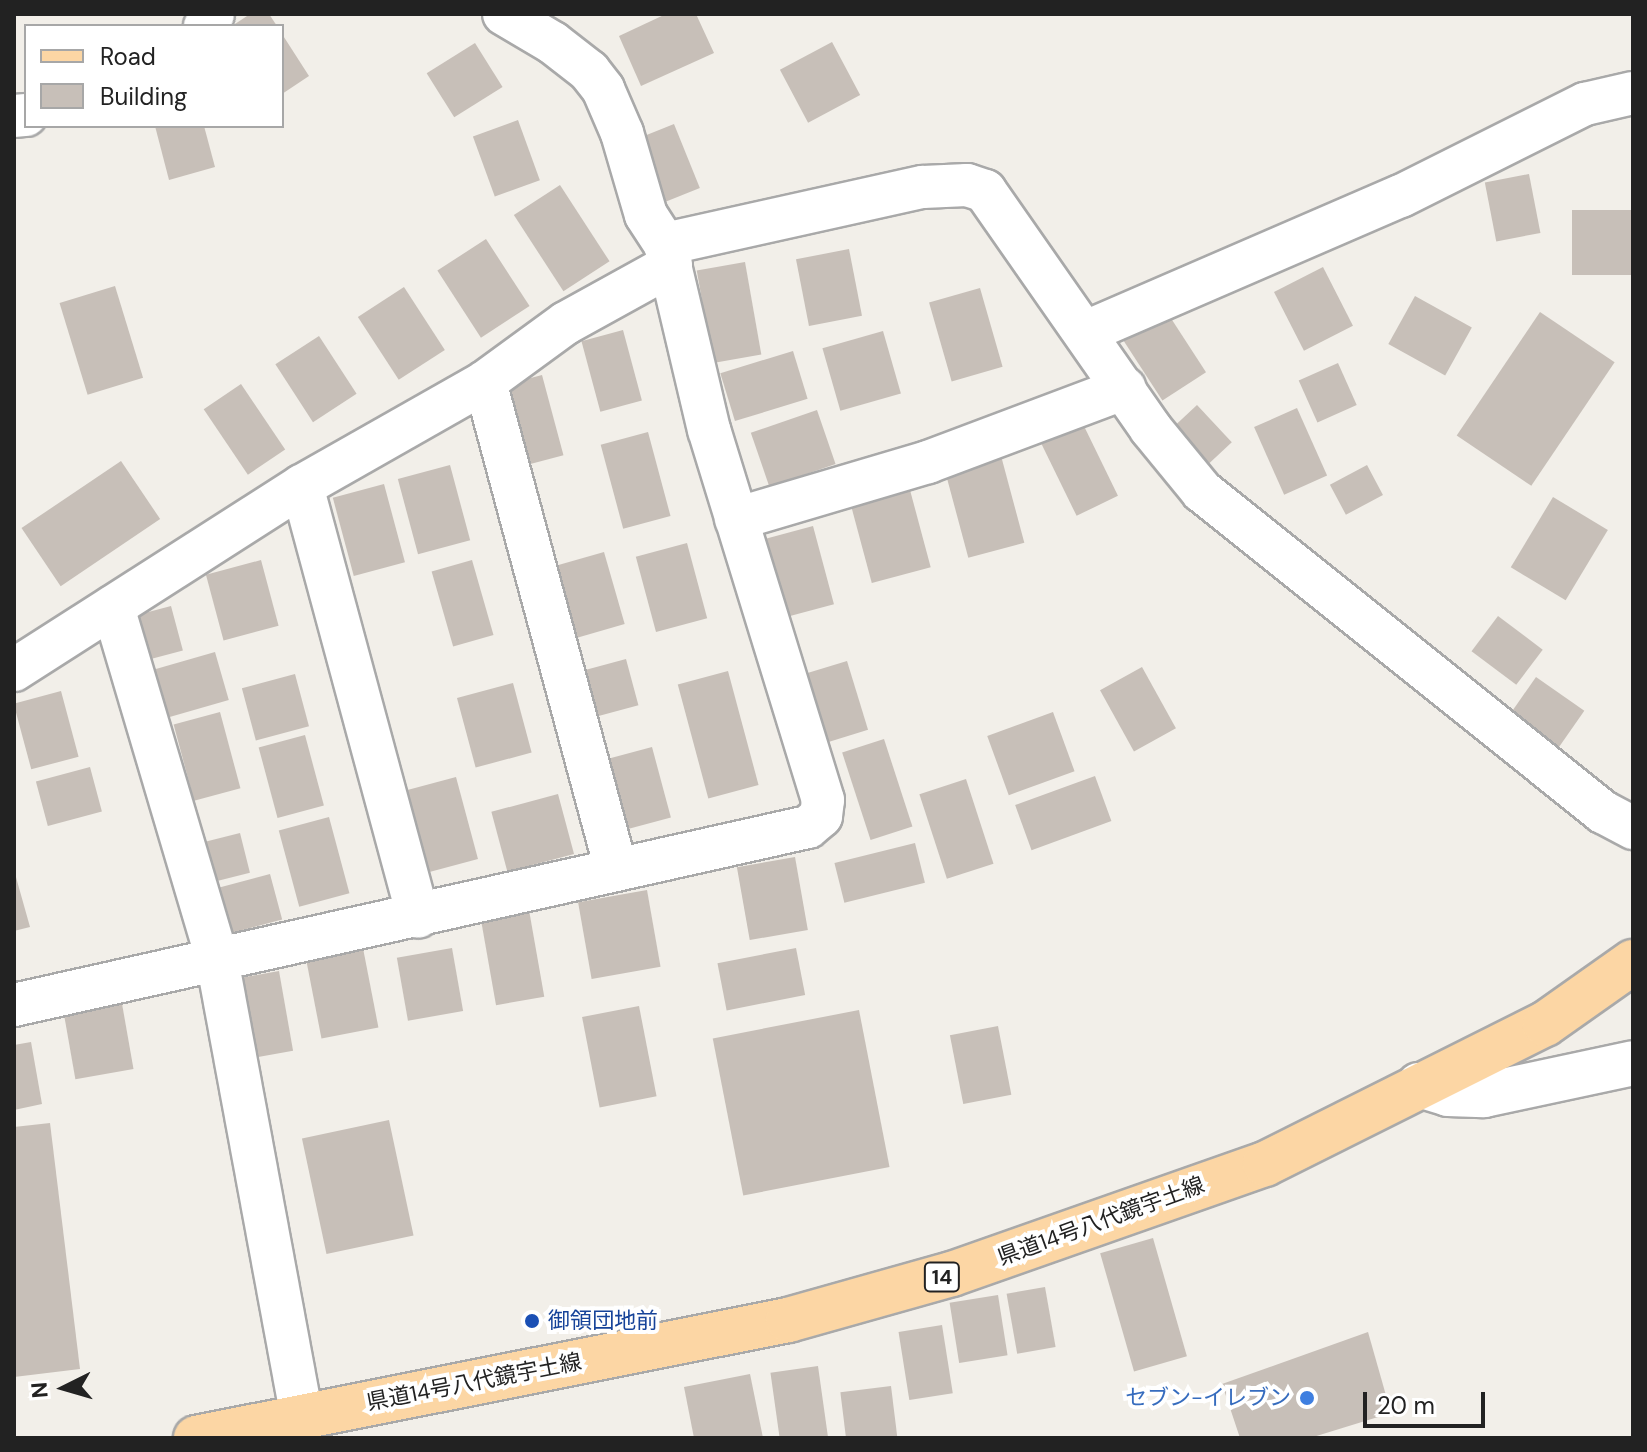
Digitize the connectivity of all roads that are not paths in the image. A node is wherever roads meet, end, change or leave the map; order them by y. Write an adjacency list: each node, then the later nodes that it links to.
1 (504, 14): 3 (street)
2 (1633, 93): 4 (street)
3 (668, 255): 4 (street); 5 (street); 8 (street)
4 (1086, 332): 6 (street)
5 (485, 382): 7 (street); 12 (street)
6 (1125, 388): 8 (street); 11 (street)
7 (302, 486): 9 (street); 13 (street)
8 (736, 519): 12 (street)
9 (113, 607): 10 (street); 14 (street)
10 (14, 670)
11 (1633, 828)
12 (616, 869): 13 (street)
13 (418, 917): 14 (street)
14 (217, 959): 16 (street); 19 (street)
15 (1633, 962): 18 (main road, 県道14号八代鏡宇土線 / 14)
16 (14, 1005)
17 (1633, 1063): 18 (street)
18 (1419, 1085): 19 (main road, 県道14号八代鏡宇土線 / 14)
19 (303, 1427): 20 (main road, 県道14号八代鏡宇土線 / 14)
20 (196, 1438)

